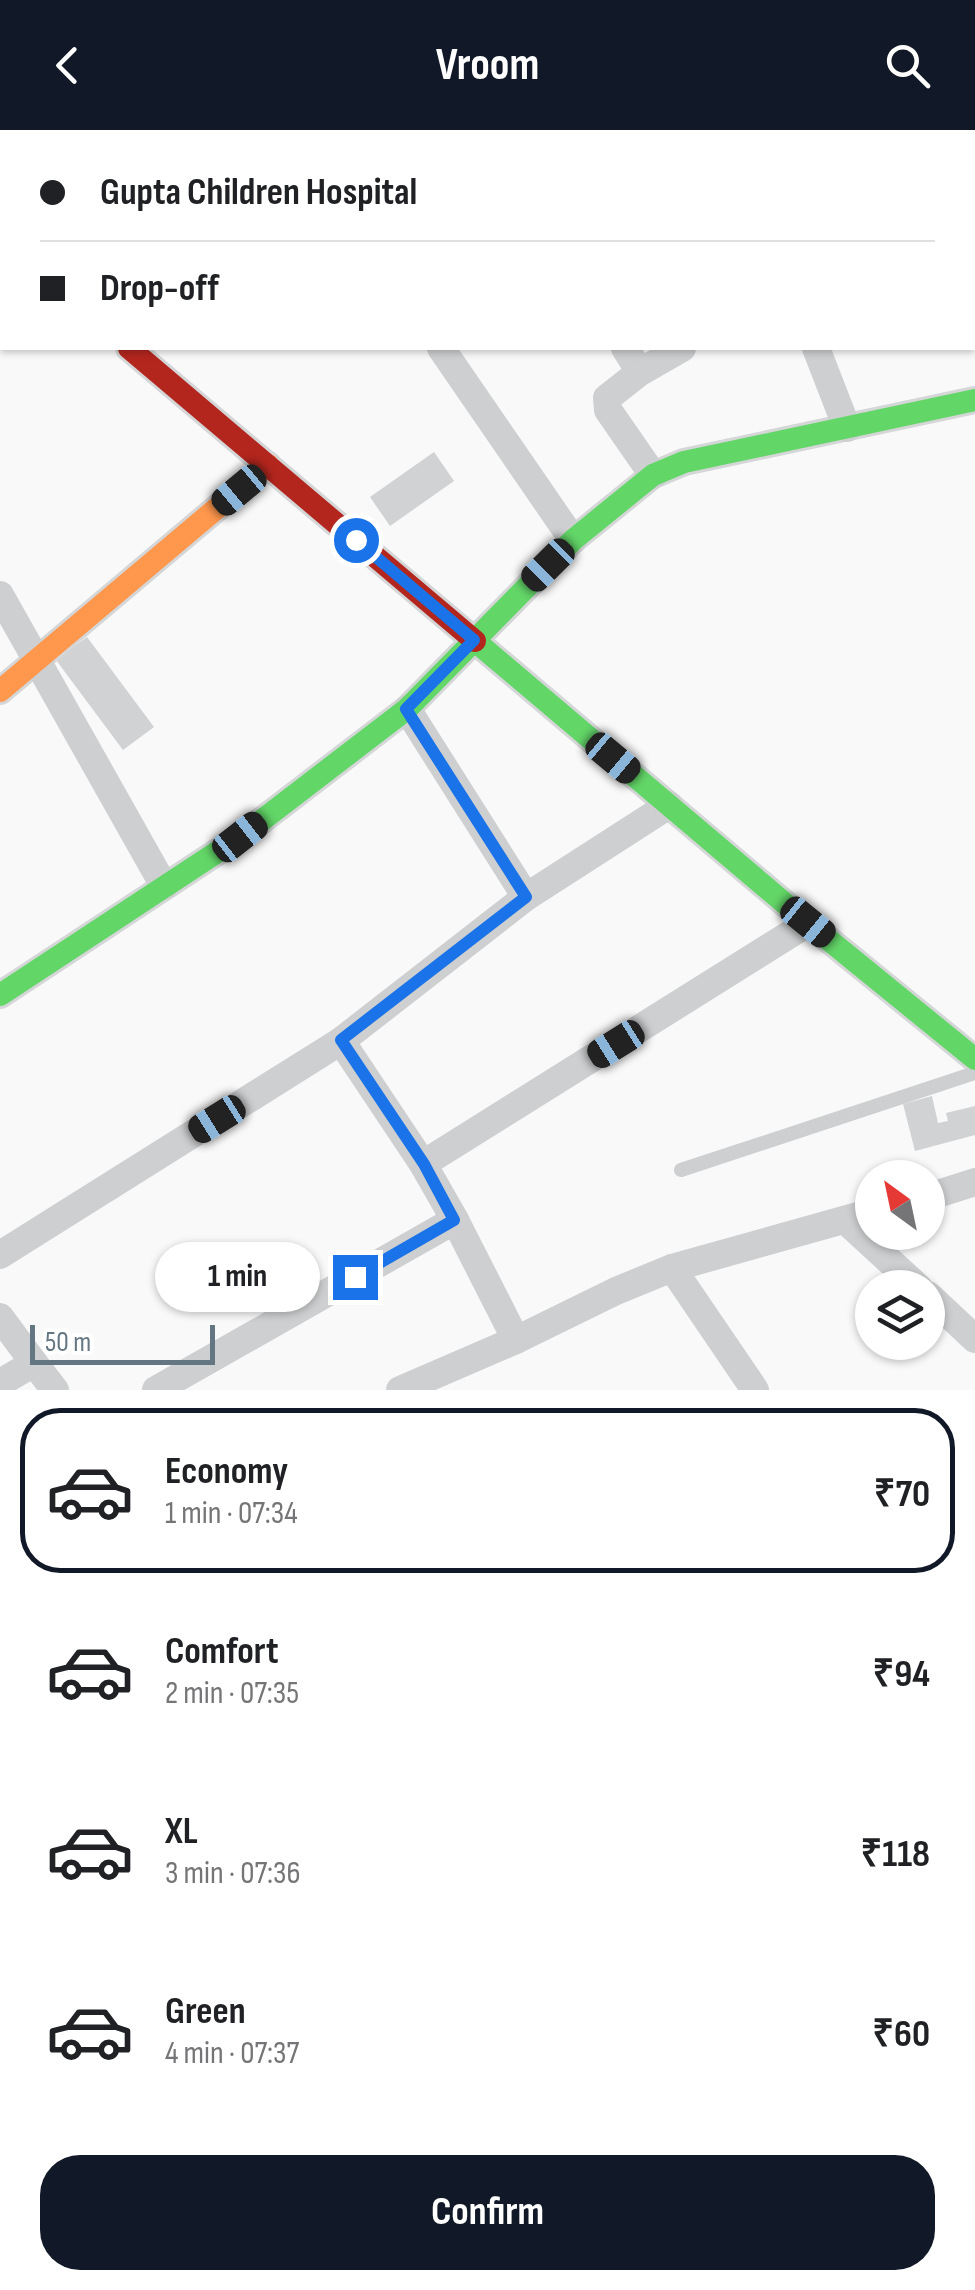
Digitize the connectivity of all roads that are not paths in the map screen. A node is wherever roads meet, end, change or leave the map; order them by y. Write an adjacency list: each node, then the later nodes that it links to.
1 (130, 350): 9 (street)
2 (442, 350): 11 (street)
3 (626, 350): 6 (street)
4 (678, 350): 6 (street)
5 (817, 350): 8 (street)
6 (640, 372): 10 (street)
7 (975, 400): 8 (street)
8 (847, 428): 10 (street)
9 (268, 465): 13 (street); 14 (street)
10 (653, 475): 11 (street)
11 (573, 540): 13 (street)
12 (0, 595): 14 (street)
13 (474, 640): 16 (street); 17 (street)
14 (36, 661): 15 (street); 18 (street)
15 (0, 692)
16 (406, 709): 18 (street); 19 (street)
17 (669, 805): 19 (street); 20 (street)
18 (164, 886): 21 (street)
19 (526, 897): 22 (street)
20 (808, 922): 23 (street); 25 (street)
21 (0, 995)
22 (341, 1040): 25 (street); 30 (street)
23 (975, 1059)
24 (975, 1073): 26 (lane)
25 (424, 1164): 28 (street)
26 (681, 1170)
27 (855, 1217): 31 (street)
28 (454, 1220): 36 (street); 40 (street)
29 (887, 1250): 32 (street)
30 (0, 1255)
31 (672, 1268): 36 (street); 42 (street)
32 (904, 1270)
33 (945, 1311): 35 (street)
34 (0, 1317): 37 (street)
35 (975, 1338)
36 (516, 1340): 41 (street)
37 (34, 1362): 38 (street); 39 (street)
38 (0, 1383)
39 (55, 1390)
40 (156, 1390)
41 (400, 1390)
42 (754, 1390)

